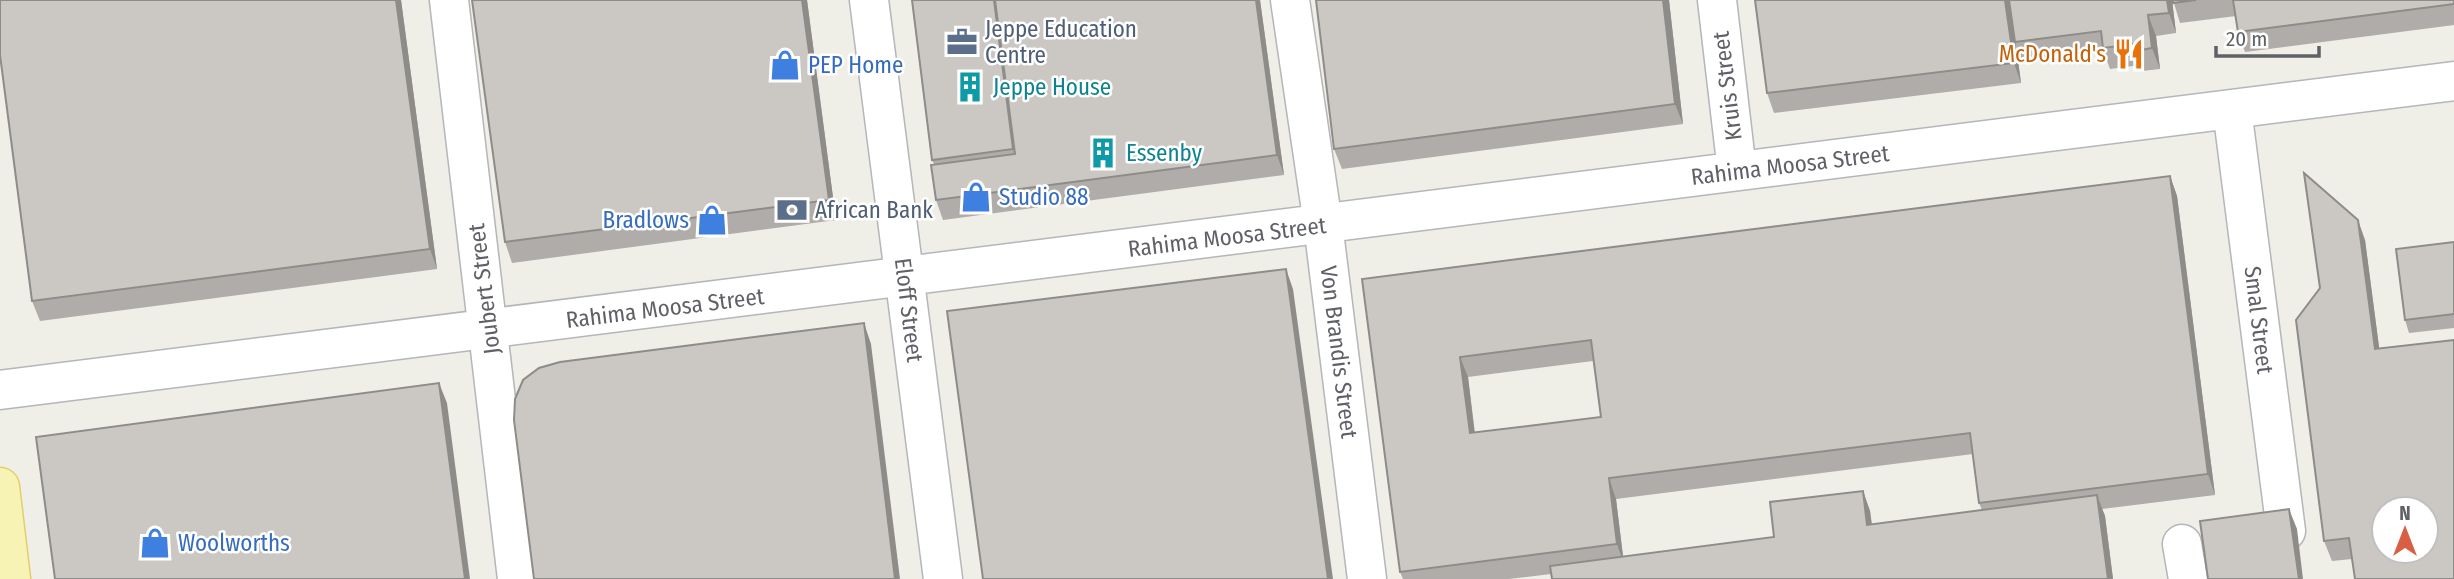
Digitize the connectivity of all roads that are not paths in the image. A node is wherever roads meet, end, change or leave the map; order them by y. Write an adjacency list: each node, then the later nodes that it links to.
1 (449, 0): 10 (street, Joubert Street)
2 (869, 0): 9 (street, Eloff Street)
3 (1290, 0): 8 (street, Von Brandis Street)
4 (1717, 0): 7 (street, Kruis Street)
5 (2454, 81): 6 (street, Rahima Moosa Street)
6 (2232, 109): 7 (street, Rahima Moosa Street); 13 (street, Smal Street)
7 (1737, 171): 8 (street, Rahima Moosa Street)
8 (1323, 224): 9 (street, Rahima Moosa Street); 17 (street, Von Brandis Street)
9 (904, 277): 10 (street, Rahima Moosa Street); 16 (street, Eloff Street)
10 (489, 330): 11 (street, Rahima Moosa Street); 15 (street, Joubert Street)
11 (0, 390)
12 (0, 487): 14 (main road)
13 (2286, 531)
14 (10, 579)
15 (517, 579)
16 (943, 579)
17 (1367, 579)

